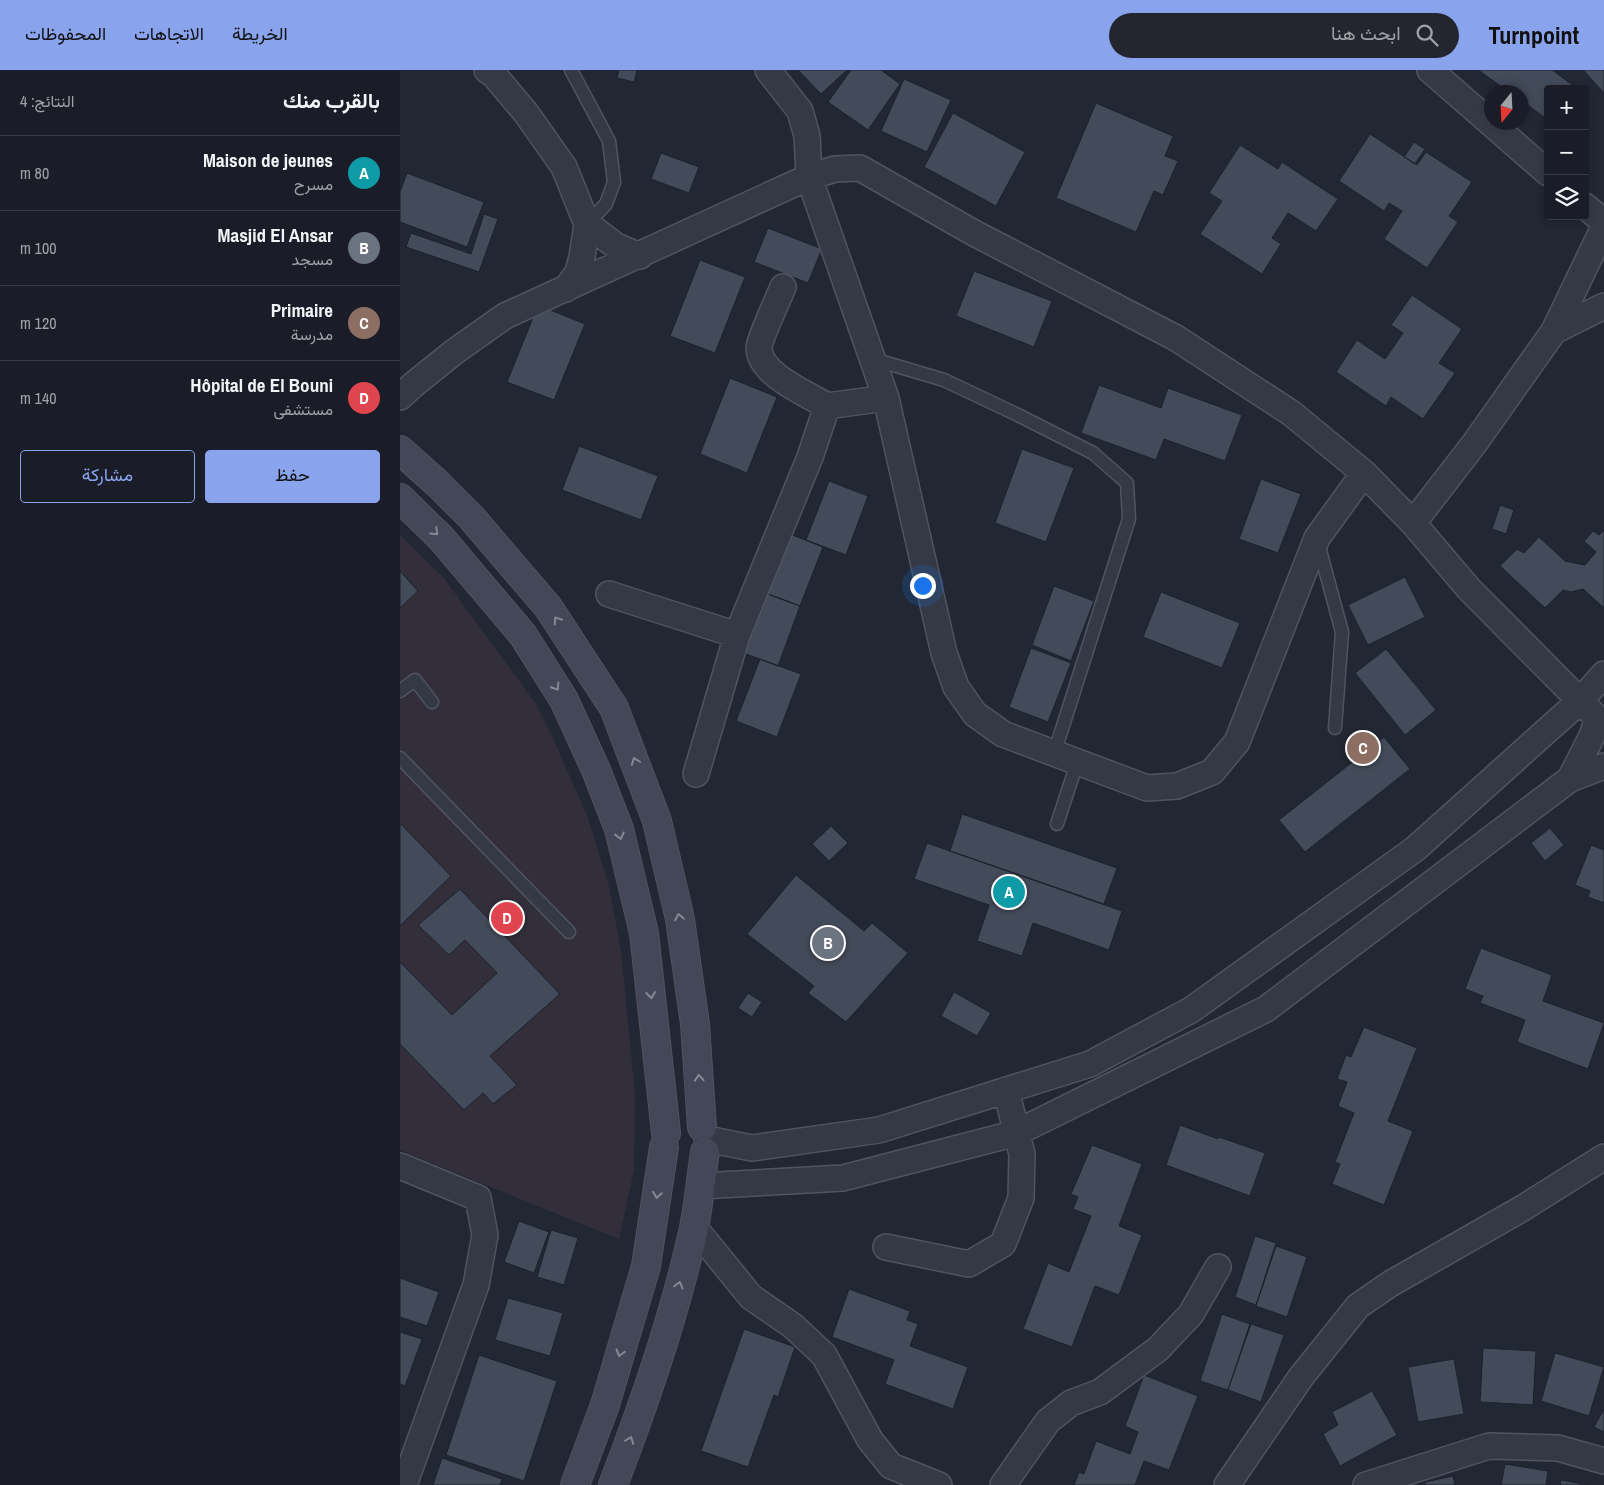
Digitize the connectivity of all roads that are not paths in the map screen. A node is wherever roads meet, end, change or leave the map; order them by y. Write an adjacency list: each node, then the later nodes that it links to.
1 (487, 70): 9 (street)
2 (571, 70): 9 (lane)
3 (768, 70): 6 (street)
4 (1430, 70): 5 (street)
5 (1544, 170)
6 (809, 178): 11 (street); 16 (street); 21 (street)
7 (1589, 209): 8 (street)
8 (1604, 222)
9 (587, 224): 11 (street); 13 (street)
10 (1604, 227): 15 (street)
11 (640, 256): 13 (street)
12 (783, 287): 19 (street)
13 (566, 289): 17 (street)
14 (1604, 306): 15 (street)
15 (1554, 331): 23 (street)
16 (872, 359): 18 (street); 33 (lane)
17 (400, 397)
18 (886, 398): 19 (street); 33 (street)
19 (827, 406): 26 (street)
20 (400, 450): 44 (main road, one-way to 20)
21 (1364, 473): 23 (street); 24 (street)
22 (400, 498): 43 (main road, one-way to 43)
23 (1413, 523): 29 (street)
24 (1317, 538): 32 (lane); 35 (street)
25 (609, 594): 26 (street)
26 (737, 635): 37 (street)
27 (1604, 674): 29 (street)
28 (400, 691): 30 (lane)
29 (1581, 700): 31 (street); 41 (street)
30 (432, 702)
31 (1601, 722): 38 (street)
32 (1334, 728)
33 (1054, 754): 35 (street)
34 (400, 758): 40 (lane)
35 (1077, 762): 39 (lane)
36 (1604, 766): 38 (street)
37 (696, 774)
38 (1570, 779): 42 (street)
39 (1057, 824)
40 (569, 932)
41 (1006, 1090): 42 (street); 44 (street)
42 (1016, 1133): 47 (street); 49 (street)
43 (665, 1140): 44 (main road); 44 (main road); 53 (main road, one-way to 53)
44 (705, 1140): 47 (main road)
45 (1604, 1157): 57 (street)
46 (400, 1166): 52 (street)
47 (700, 1186): 48 (main road)
48 (694, 1227): 54 (main road, one-way to 48); 55 (street)
49 (886, 1247)
50 (1218, 1267): 56 (street)
51 (1604, 1461): 58 (street)
52 (404, 1485)
53 (575, 1485)
54 (613, 1485)
55 (939, 1485)
56 (1004, 1485)
57 (1227, 1485)
58 (1366, 1485)

